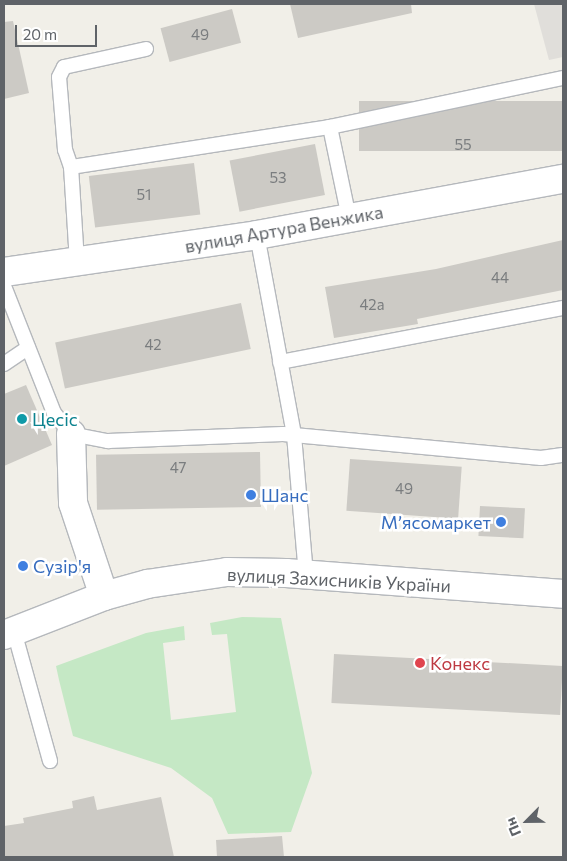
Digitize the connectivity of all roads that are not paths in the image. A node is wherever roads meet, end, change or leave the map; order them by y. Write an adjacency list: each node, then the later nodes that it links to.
1 (146, 49): 4 (lane)
2 (563, 78): 3 (lane)
3 (330, 127): 4 (lane); 6 (lane)
4 (71, 167): 8 (lane)
5 (563, 179): 6 (street, вулиця Артура Венжика)
6 (349, 218): 7 (street, вулиця Артура Венжика)
7 (257, 236): 8 (street, вулиця Артура Венжика); 13 (lane)
8 (77, 262): 9 (street, вулиця Артура Венжика)
9 (4, 272)
10 (4, 286): 12 (lane)
11 (563, 308): 13 (lane)
12 (28, 348): 14 (lane); 15 (lane)
13 (280, 362): 16 (lane)
14 (4, 364)
15 (71, 434): 16 (lane); 20 (street)
16 (294, 435): 17 (lane); 18 (lane)
17 (563, 455)
18 (306, 575): 19 (street, вулиця Захисників України); 20 (street, вулиця Захисників України)
19 (563, 594)
20 (104, 596): 21 (street, вулиця Захисників України)
21 (9, 633): 22 (lane)
22 (50, 761)

